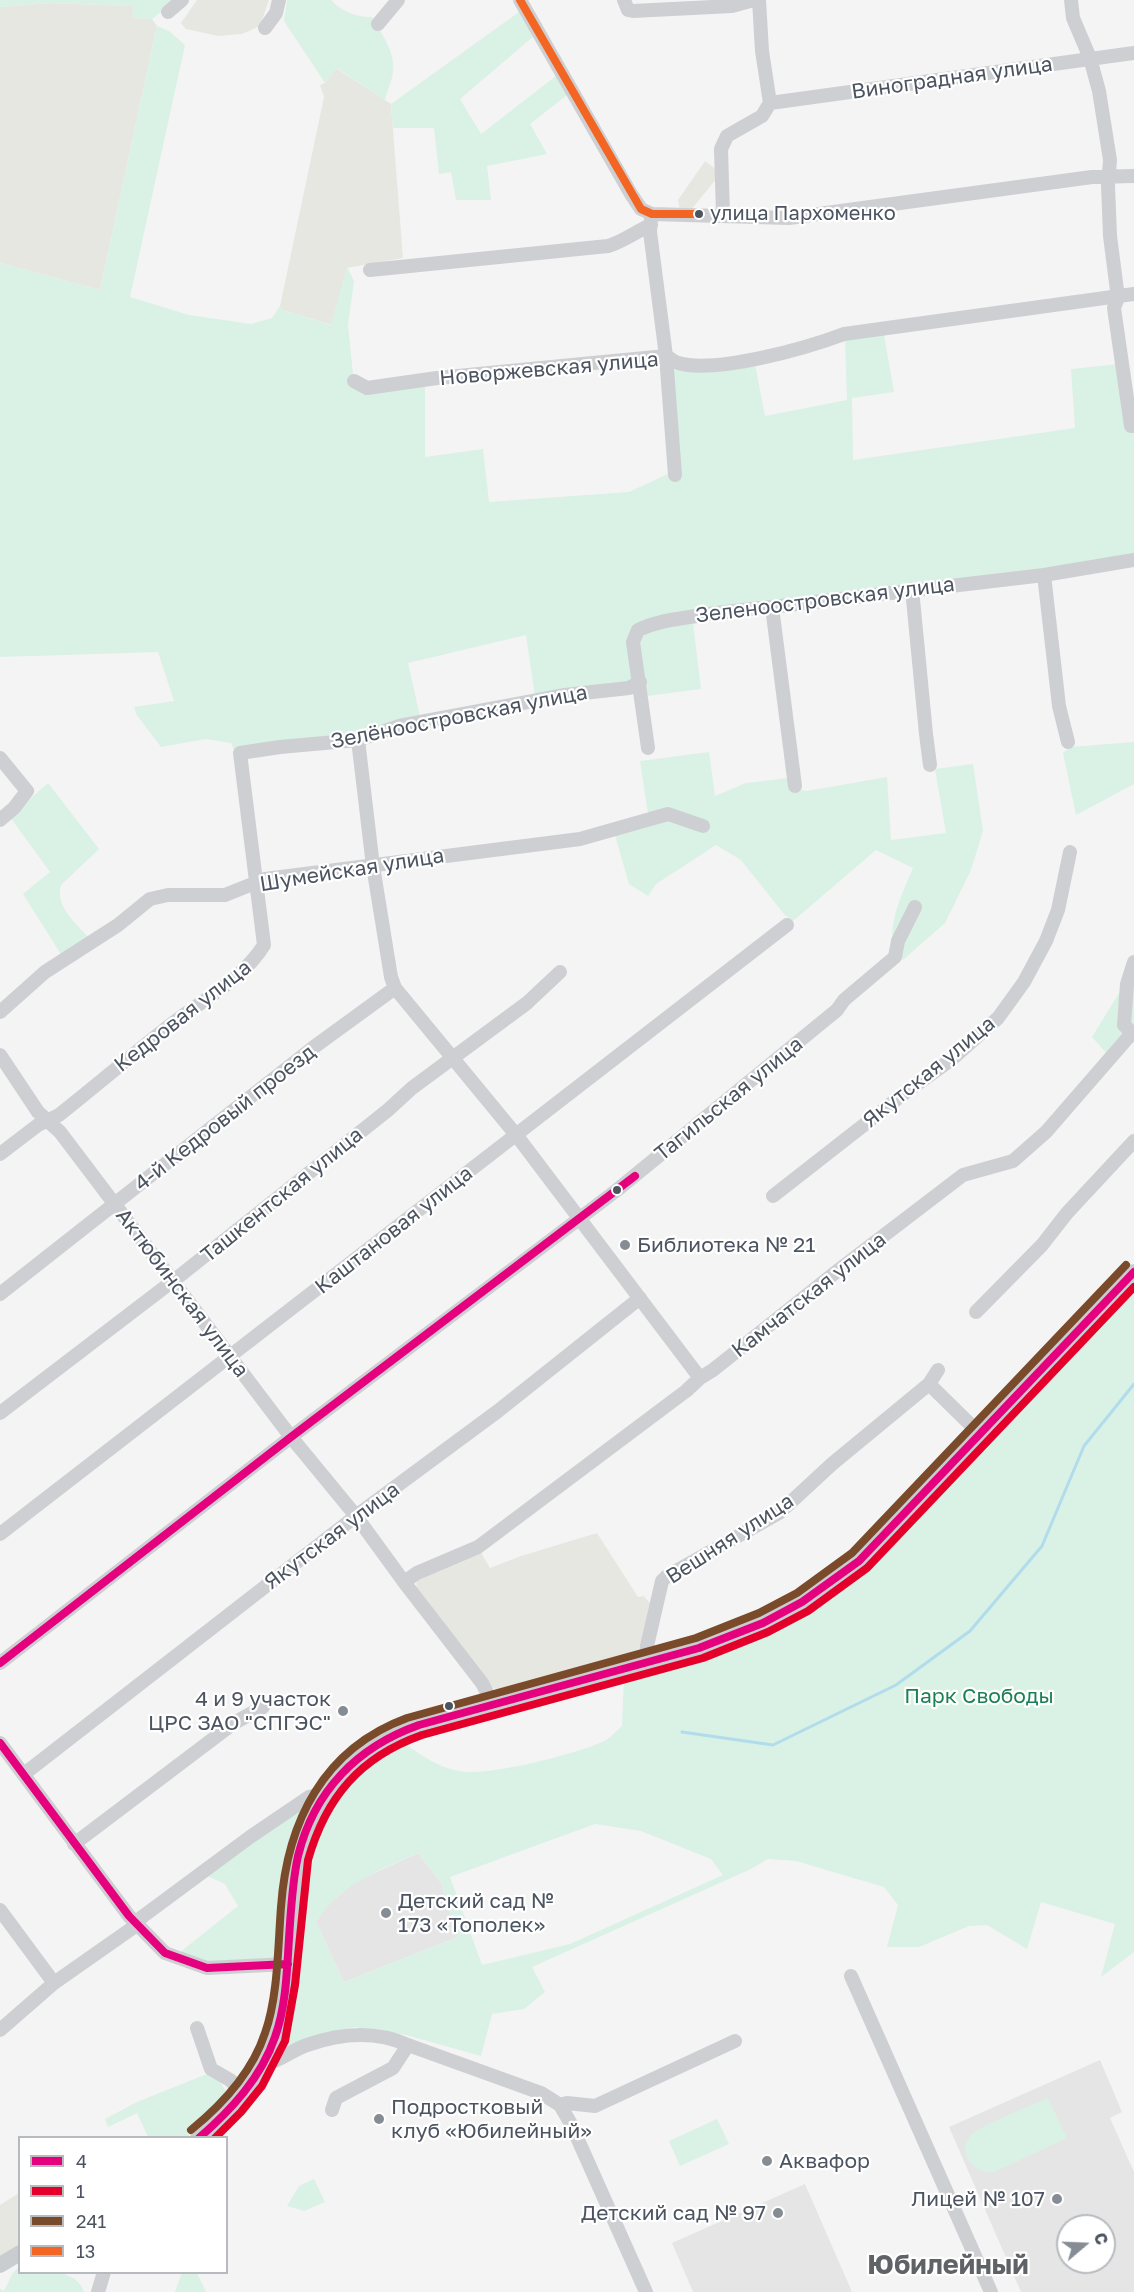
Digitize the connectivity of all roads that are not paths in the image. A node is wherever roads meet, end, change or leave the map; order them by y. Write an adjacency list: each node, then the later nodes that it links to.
1 (182, 0): 9 (street)
2 (279, 0): 11 (street)
3 (398, 0): 10 (street)
4 (520, 0): 18 (street)
5 (754, 0): 8 (street)
6 (759, 0): 14 (street)
7 (1071, 0): 13 (street)
8 (626, 5)
9 (168, 12)
10 (378, 24)
11 (265, 28)
12 (1134, 53): 13 (street, Виноградная улица)
13 (1090, 58): 14 (street, Виноградная улица); 15 (street)
14 (770, 103): 17 (street)
15 (1109, 176): 16 (street); 17 (street); 21 (street)
16 (1134, 176)
17 (723, 214): 18 (street)
18 (651, 219): 19 (street); 22 (street)
19 (370, 270)
20 (1134, 294): 21 (street, Новоржевская улица)
21 (1118, 298): 22 (street, Новоржевская улица); 24 (street)
22 (666, 356): 23 (street, Новоржевская улица); 25 (street)
23 (354, 381)
24 (1132, 426)
25 (675, 475)
26 (1134, 560): 27 (street, Зеленоостровская улица)
27 (1044, 575): 28 (street, Зеленоостровская улица); 32 (street)
28 (912, 589): 29 (street, Зеленоостровская улица); 36 (street)
29 (771, 607): 30 (street, Зеленоостровская улица); 37 (street)
30 (640, 682): 31 (street, Зелёноостровская улица); 33 (street, Зеленоостровская улица)
31 (358, 740): 34 (street, Зелёноостровская улица); 41 (street)
32 (1068, 742)
33 (648, 748)
34 (240, 753): 42 (street, Кедровая улица)
35 (0, 758): 38 (street)
36 (930, 765)
37 (795, 786)
38 (0, 820)
39 (703, 826): 41 (street, Шумейская улица)
40 (1070, 852): 56 (street, Якутская улица)
41 (372, 866): 42 (street, Шумейская улица); 47 (street)
42 (256, 882): 48 (street, Шумейская улица); 52 (street, Кедровая улица)
43 (915, 907): 58 (street, Тагильская улица)
44 (787, 925): 53 (street, Каштановая улица)
45 (1134, 962): 49 (street, Камчатская улица)
46 (560, 972): 51 (street, Ташкентская улица)
47 (395, 988): 51 (street); 57 (street, 4-й Кедровый проезд)
48 (0, 1012)
49 (1133, 1034): 66 (street, Камчатская улица)
50 (0, 1054): 52 (street, Актюбинская улица)
51 (453, 1057): 53 (street); 60 (street, Ташкентская улица)
52 (47, 1120): 55 (street, Кедровая улица); 57 (street, Актюбинская улица)
53 (517, 1136): 58 (street); 64 (street, Каштановая улица)
54 (1134, 1142): 63 (street)
55 (0, 1154)
56 (773, 1196)
57 (115, 1205): 60 (street, Актюбинская улица); 61 (street, 4-й Кедровый проезд)
58 (578, 1219): 62 (street); 70 (street, Тагильская улица)
59 (1134, 1272): 69 (main road)
60 (174, 1281): 64 (street, Актюбинская улица); 68 (street, Ташкентская улица)
61 (0, 1294)
62 (640, 1299): 66 (street); 71 (street, Якутская улица)
63 (976, 1312)
64 (230, 1357): 70 (street, Актюбинская улица); 72 (street, Каштановая улица)
65 (938, 1370): 67 (street, Вешняя улица)
66 (700, 1378): 73 (street, Камчатская улица)
67 (929, 1384): 69 (street); 74 (street, Вешняя улица)
68 (0, 1413)
69 (980, 1434): 74 (main road)
70 (291, 1437): 71 (street, Актюбинская улица); 75 (street, Тагильская улица)
71 (356, 1516): 73 (street, Актюбинская улица); 79 (street, Якутская улица)
72 (0, 1534)
73 (404, 1582): 76 (street, Актюбинская улица)
74 (647, 1661): 76 (main road)
75 (0, 1663)
76 (493, 1704): 80 (main road)
77 (263, 1707): 81 (street)
78 (0, 1743): 79 (street)
79 (24, 1774): 81 (street)
80 (325, 1794): 83 (street); 84 (main road)
81 (74, 1844): 83 (street)
82 (0, 1910): 86 (street)
83 (136, 1923): 84 (street); 86 (street)
84 (288, 1964): 91 (main road)
85 (851, 1976): 101 (street)
86 (54, 1983): 88 (street)
87 (197, 2028): 92 (street)
88 (0, 2030)
89 (735, 2041): 93 (street)
90 (408, 2045): 91 (street); 93 (street); 94 (street)
91 (265, 2064): 92 (main road)
92 (244, 2093): 95 (main road)
93 (560, 2105): 100 (street)
94 (332, 2110)
95 (200, 2136)
96 (18, 2254): 97 (main road)
97 (0, 2265)
98 (103, 2274): 99 (street)
99 (98, 2292)
100 (646, 2292)
101 (991, 2292)

